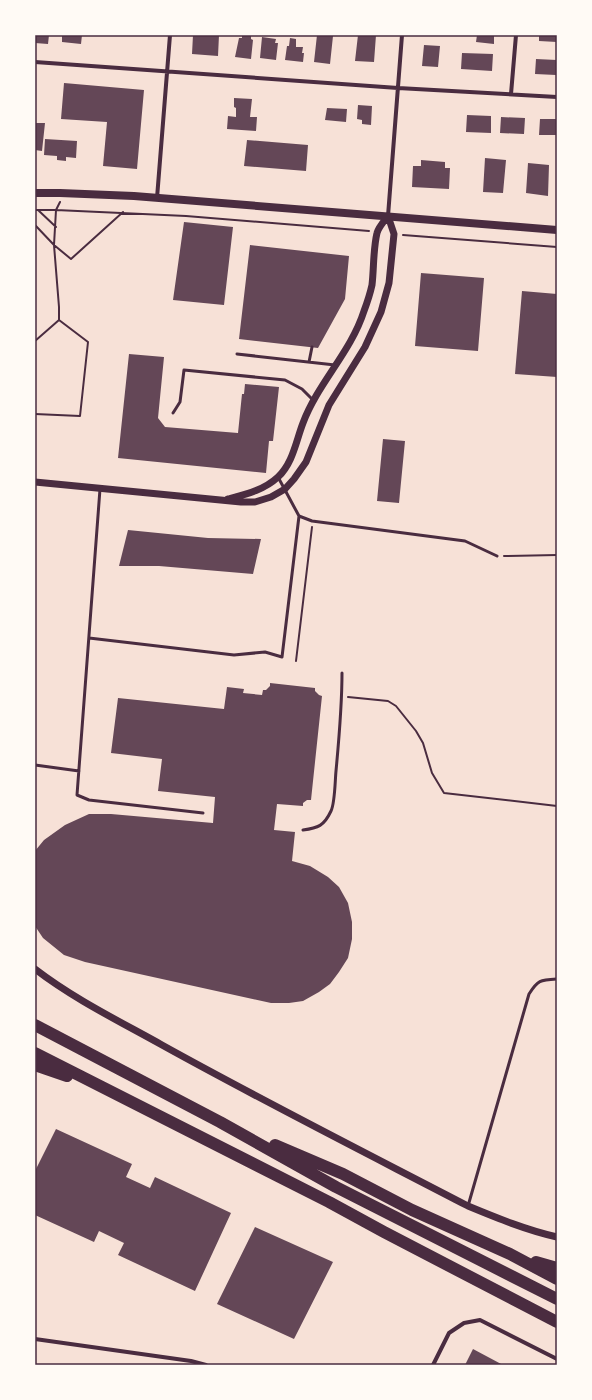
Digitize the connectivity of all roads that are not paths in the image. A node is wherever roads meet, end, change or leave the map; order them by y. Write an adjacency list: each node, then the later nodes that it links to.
1 (170, 35): 5 (street)
2 (402, 35): 6 (street)
3 (516, 35): 7 (street)
4 (35, 62): 5 (street)
5 (167, 71): 6 (street); 10 (street)
6 (398, 88): 7 (street); 11 (street)
7 (511, 94): 8 (street)
8 (557, 97)
9 (35, 193): 10 (main road)
10 (157, 198): 11 (main road)
11 (388, 216): 12 (main road); 16 (street); 22 (street)
12 (557, 230)
13 (312, 347): 15 (lane)
14 (236, 354): 15 (lane)
15 (309, 362): 16 (lane)
16 (336, 365): 17 (street)
17 (313, 400): 18 (lane); 19 (street)
18 (173, 413)
19 (278, 477): 22 (lane); 23 (street)
20 (35, 482): 21 (street)
21 (100, 489): 23 (street); 26 (lane)
22 (285, 489): 23 (street); 24 (lane)
23 (222, 500)
24 (299, 516): 25 (lane); 26 (lane)
25 (497, 556)
26 (89, 638): 29 (lane)
27 (342, 673): 31 (lane)
28 (35, 765): 29 (lane)
29 (78, 771): 30 (lane)
30 (203, 813)
31 (303, 830)
32 (35, 969): 39 (street)
33 (557, 979): 39 (lane)
34 (35, 1025): 38 (highway)
35 (35, 1053): 37 (highway)
36 (35, 1065): 37 (highway)
37 (113, 1093): 45 (highway)
38 (220, 1122): 41 (highway); 44 (highway)
39 (468, 1206): 40 (street)
40 (557, 1236)
41 (510, 1254): 42 (highway); 43 (highway)
42 (557, 1268)
43 (557, 1279)
44 (557, 1299)
45 (557, 1322)
46 (35, 1339): 48 (street)
47 (557, 1359): 49 (street)
48 (206, 1365)
49 (433, 1365)

